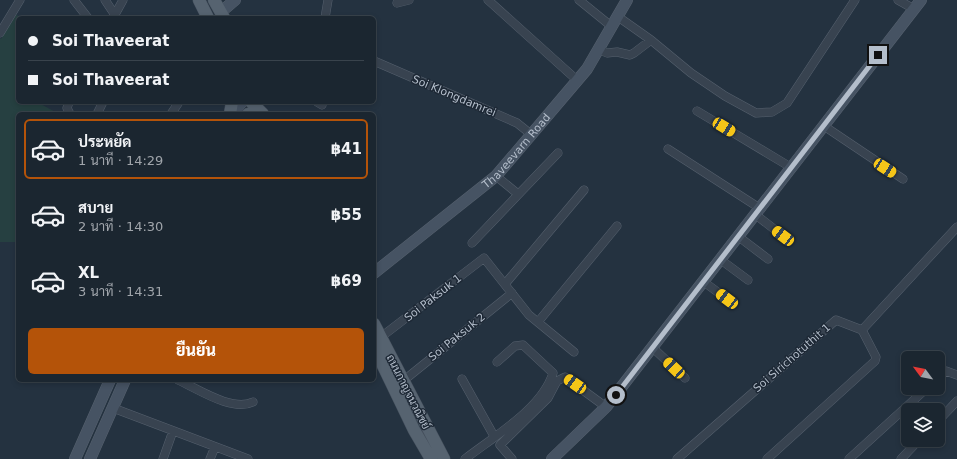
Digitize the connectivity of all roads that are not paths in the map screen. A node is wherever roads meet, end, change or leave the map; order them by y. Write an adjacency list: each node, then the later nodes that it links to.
1 (20, 0): 26 (street)
2 (74, 0): 19 (street)
3 (105, 0): 20 (street)
4 (123, 0): 21 (street)
5 (199, 0): 22 (main road)
6 (214, 0): 18 (main road)
7 (235, 0): 18 (street)
8 (328, 0): 23 (street)
9 (409, 0): 16 (street)
10 (488, 0): 30 (street)
11 (579, 0): 25 (street)
12 (627, 0): 24 (street, Thaveevarn Road)
13 (855, 0): 27 (street)
14 (898, 0): 17 (street)
15 (921, 0): 17 (street)
16 (397, 3)
17 (914, 9): 36 (street)
18 (222, 15)
19 (86, 16)
20 (113, 16)
21 (115, 16)
22 (207, 16)
23 (325, 16)
24 (617, 16): 25 (street, Thaveevarn Road); 27 (street)
25 (611, 26): 28 (street, Thaveevarn Road)
26 (0, 33)
27 (651, 40): 28 (street)
28 (598, 49): 30 (street, Thaveevarn Road)
29 (376, 62): 37 (street, Soi Klongdamrei)
30 (578, 81): 37 (street, Thaveevarn Road)
31 (240, 104): 35 (street)
32 (255, 104): 33 (main road)
33 (265, 111)
34 (697, 111): 40 (street)
35 (233, 112)
36 (824, 126): 40 (street); 42 (street)
37 (532, 135): 41 (street, Thaveevarn Road)
38 (668, 149): 45 (street)
39 (558, 152): 44 (street)
40 (792, 168): 45 (street)
41 (496, 176): 44 (street); 53 (street, Thaveevarn Road)
42 (903, 180)
43 (584, 190): 56 (street)
44 (518, 194): 50 (street)
45 (758, 212): 48 (street); 49 (street)
46 (617, 226): 59 (street)
47 (957, 227): 60 (street)
48 (783, 236)
49 (739, 237): 51 (street); 52 (street)
50 (472, 243)
51 (768, 259)
52 (721, 260): 54 (street); 55 (street)
53 (376, 271)
54 (748, 280)
55 (704, 282): 58 (street); 62 (street)
56 (505, 284): 57 (street); 61 (street, Soi Paksuk 1)
57 (512, 293): 59 (street); 69 (street, Soi Paksuk 2)
58 (727, 299)
59 (538, 322): 63 (street)
60 (862, 330): 93 (street, Soi Sirichotuthit 1); 94 (street)
61 (378, 342): 69 (main road, ถนนกาญจนวณิชย์); 88 (main road, ถนนกาญจนวณิชย์)
62 (653, 348): 68 (street); 76 (street)
63 (574, 352)
64 (497, 362): 80 (street)
65 (945, 372): 66 (street)
66 (957, 375)
67 (462, 378): 80 (street)
68 (685, 378)
69 (403, 381): 89 (main road, ถนนกาญจนวณิชย์)
70 (109, 382): 83 (street)
71 (124, 382): 77 (street)
72 (182, 382): 75 (street)
73 (919, 395): 95 (street)
74 (957, 401): 78 (street)
75 (253, 402)
76 (606, 407): 91 (street); 92 (street)
77 (113, 408): 79 (street); 84 (street)
78 (945, 414)
79 (173, 431): 81 (street); 85 (street)
80 (494, 436): 90 (street)
81 (215, 447): 86 (street); 87 (street)
82 (912, 447): 96 (street)
83 (75, 459)
84 (90, 459)
85 (163, 459)
86 (210, 459)
87 (248, 459)
88 (431, 459)
89 (444, 459)
90 (465, 459)
91 (512, 459)
92 (552, 459)
93 (677, 459)
94 (767, 459)
95 (849, 459)
96 (901, 459)

